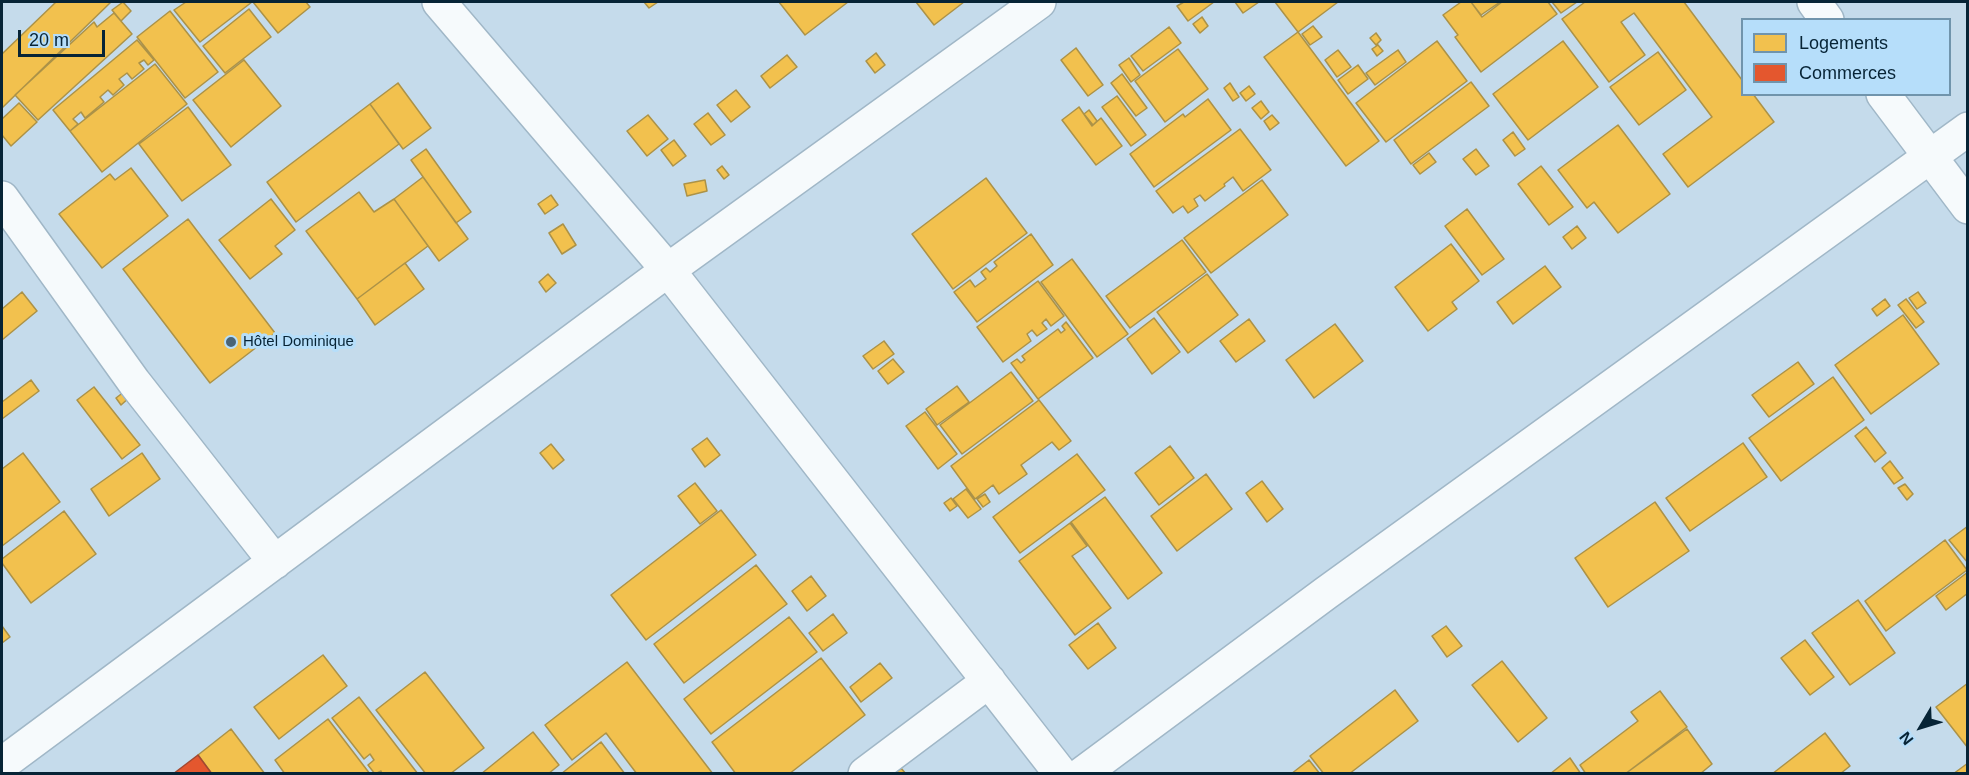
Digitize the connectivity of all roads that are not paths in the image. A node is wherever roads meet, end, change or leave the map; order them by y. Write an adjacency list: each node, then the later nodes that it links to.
1 (439, 2): 10 (street)
2 (1039, 2): 10 (street)
3 (1814, 2): 4 (street)
4 (1826, 18)
5 (1885, 96): 7 (street)
6 (1968, 129): 7 (street)
7 (1930, 156): 9 (street); 16 (street)
8 (2, 198): 11 (street)
9 (1968, 207)
10 (668, 270): 11 (street); 12 (street)
11 (275, 562): 13 (street)
12 (989, 681): 14 (street); 15 (street)
13 (2, 764)
14 (865, 774)
15 (1060, 774)
16 (1082, 774)

